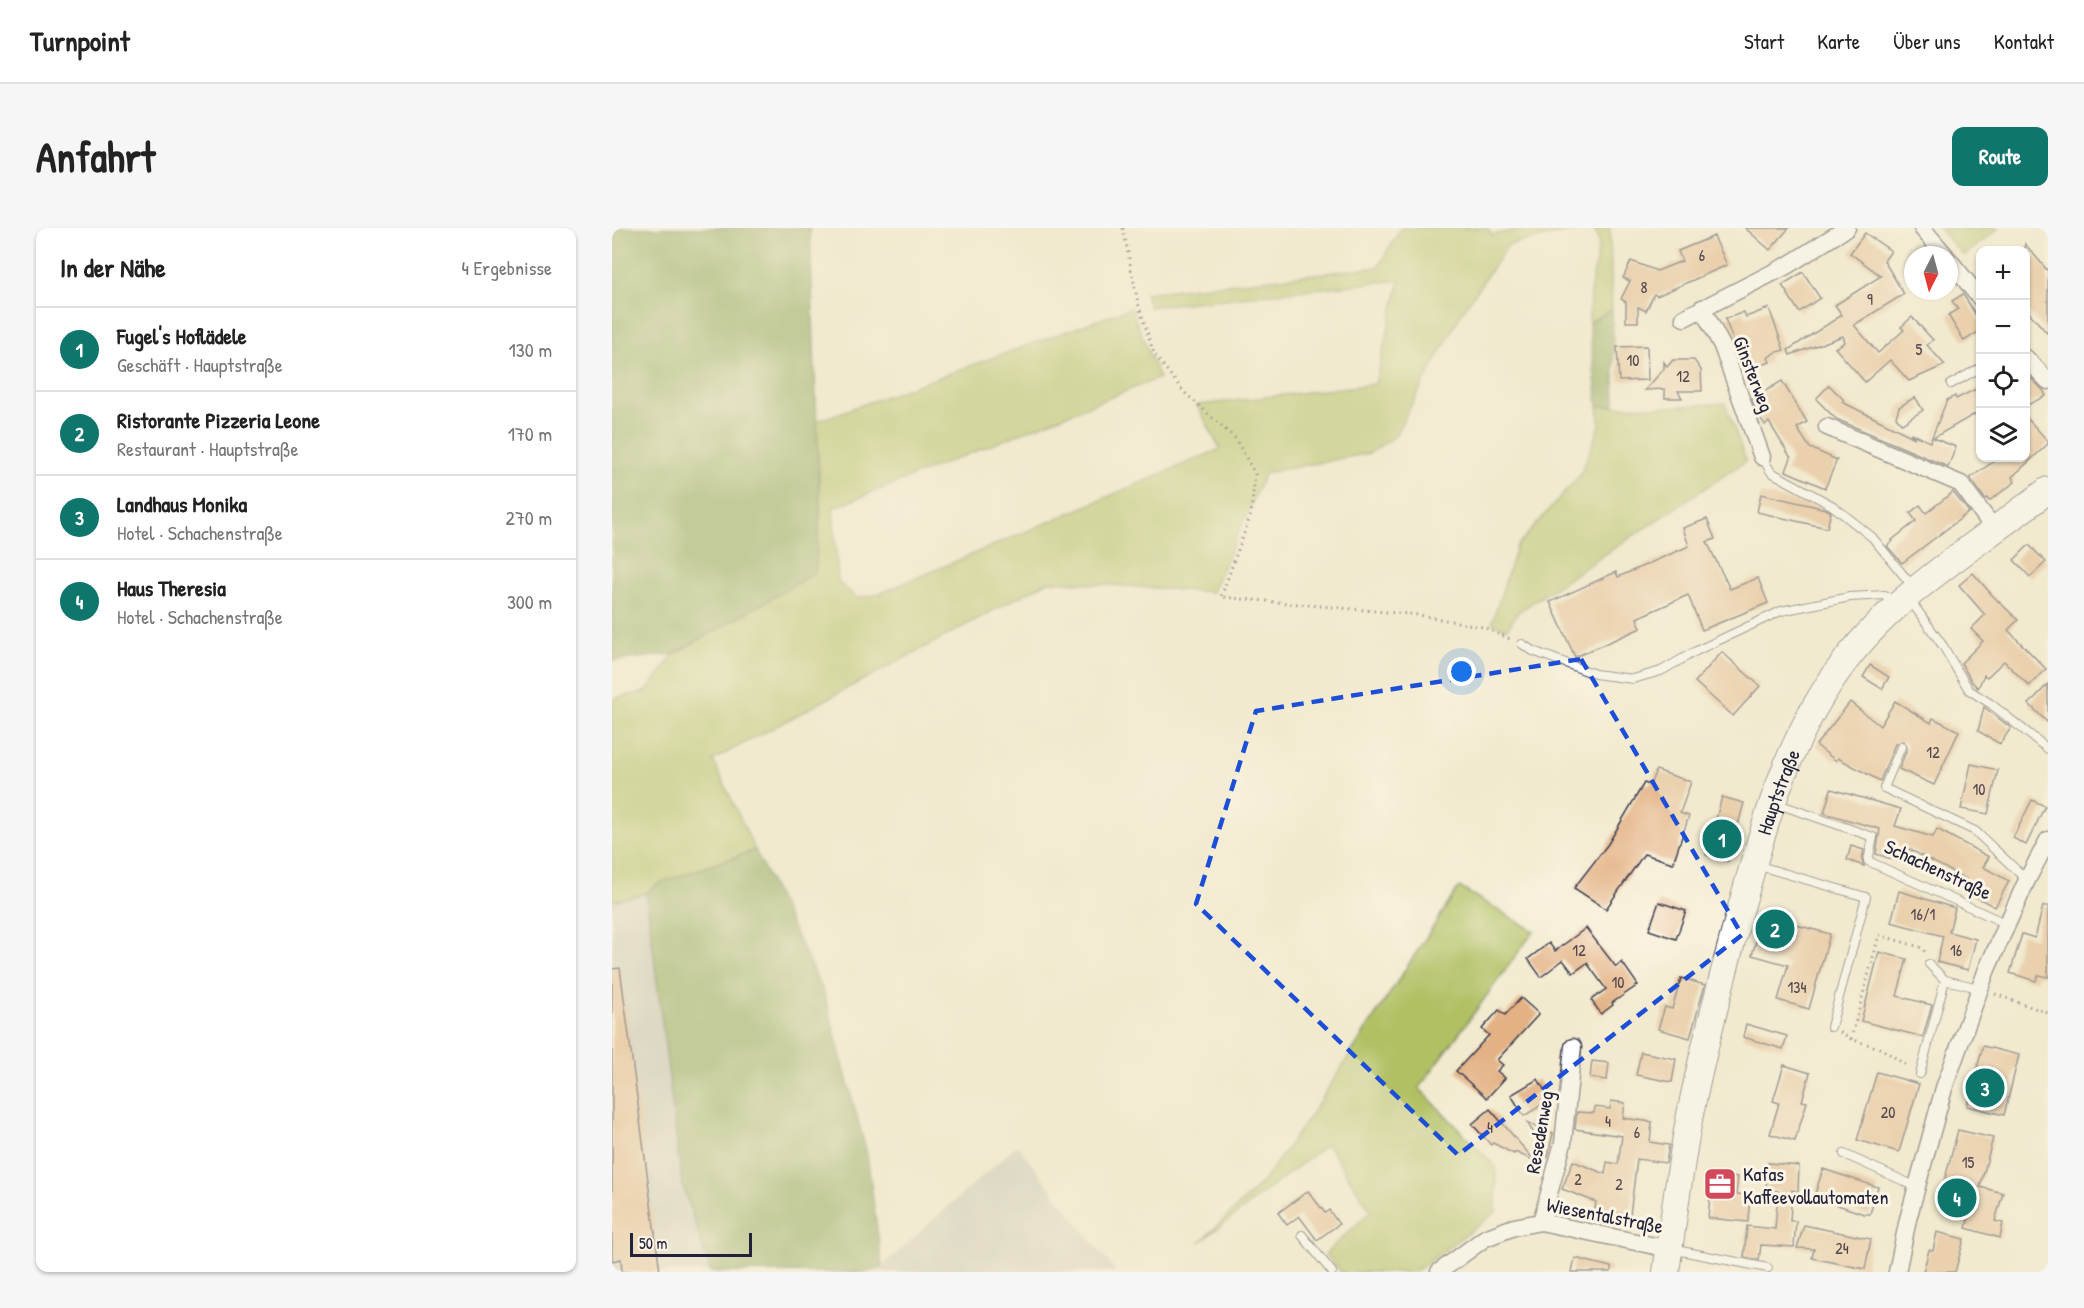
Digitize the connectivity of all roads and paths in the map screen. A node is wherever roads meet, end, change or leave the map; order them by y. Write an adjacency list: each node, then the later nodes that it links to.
1 (1123, 228): 18 (path)
2 (1847, 228): 7 (street)
3 (1922, 228): 4 (street)
4 (1937, 246)
5 (1958, 271): 6 (street)
6 (1976, 293)
7 (1702, 308): 8 (street); 14 (street, Ginsterweg)
8 (1684, 318)
9 (2030, 363): 11 (street)
10 (1976, 370): 12 (lane)
11 (2048, 381)
12 (1951, 384)
13 (1827, 427): 16 (street)
14 (1762, 457): 17 (lane)
15 (2048, 490): 16 (main road, Hauptstraße)
16 (1995, 530): 17 (main road, Hauptstraße)
17 (1908, 598): 18 (lane); 20 (lane); 21 (main road, Hauptstraße)
18 (1522, 644)
19 (1901, 747): 24 (lane, Schachenstraße)
20 (2048, 749)
21 (1774, 802): 23 (main road, Hauptstraße); 25 (lane, Schachenstraße)
22 (2048, 840): 24 (street, Schachenstraße)
23 (1752, 864): 30 (lane); 38 (main road, Hauptstraße)
24 (2027, 880): 25 (street, Schachenstraße)
25 (2007, 924): 28 (street, Schachenstraße)
26 (1929, 964): 27 (lane); 31 (path)
27 (1945, 980): 28 (lane); 33 (lane)
28 (1979, 988): 29 (path); 35 (street, Schachenstraße)
29 (2048, 1013)
30 (1831, 1027): 31 (path)
31 (1851, 1039): 33 (path)
32 (1573, 1047): 36 (street, Resedenweg)
33 (1920, 1074)
34 (1844, 1154): 35 (lane)
35 (1917, 1187): 42 (street, Schachenstraße)
36 (1541, 1222): 38 (street, Wiesentalstraße); 41 (street, Wiesentalstraße)
37 (1302, 1235): 40 (lane)
38 (1667, 1261): 39 (lane)
39 (1768, 1268)
40 (1332, 1272)
41 (1439, 1272)
42 (1897, 1272)

